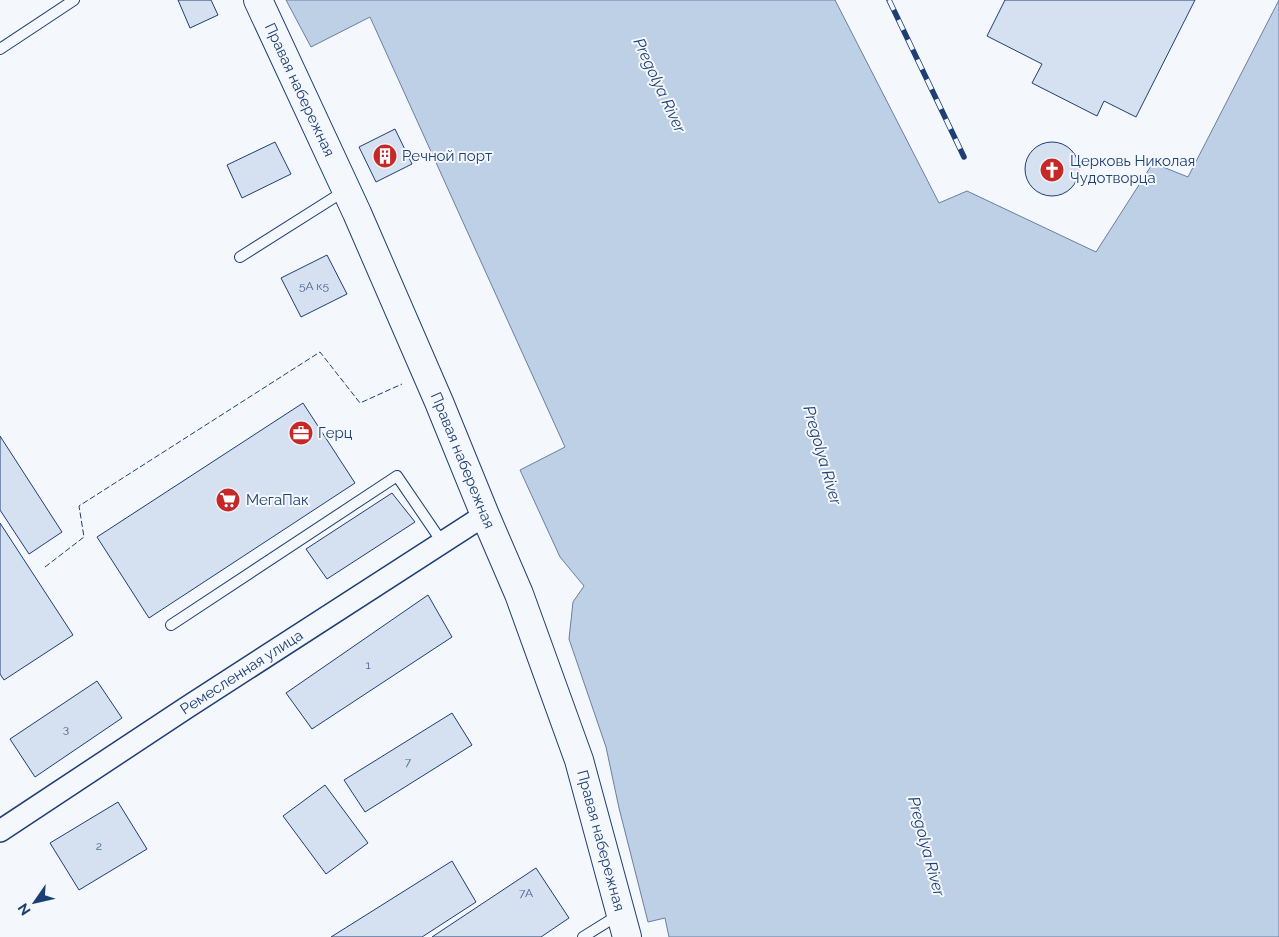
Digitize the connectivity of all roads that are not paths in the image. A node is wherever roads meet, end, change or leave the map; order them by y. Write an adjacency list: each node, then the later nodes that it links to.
1 (74, 0): 3 (lane)
2 (258, 0): 4 (main road, Правая набережная)
3 (0, 49)
4 (346, 189): 5 (lane); 6 (main road, Правая набережная)
5 (240, 257)
6 (484, 515): 7 (street, Ремесленная улица); 10 (main road, Правая набережная)
7 (442, 542): 8 (lane); 9 (street, Ремесленная улица)
8 (171, 625)
9 (0, 831)
10 (624, 925): 11 (lane)
11 (583, 937)

